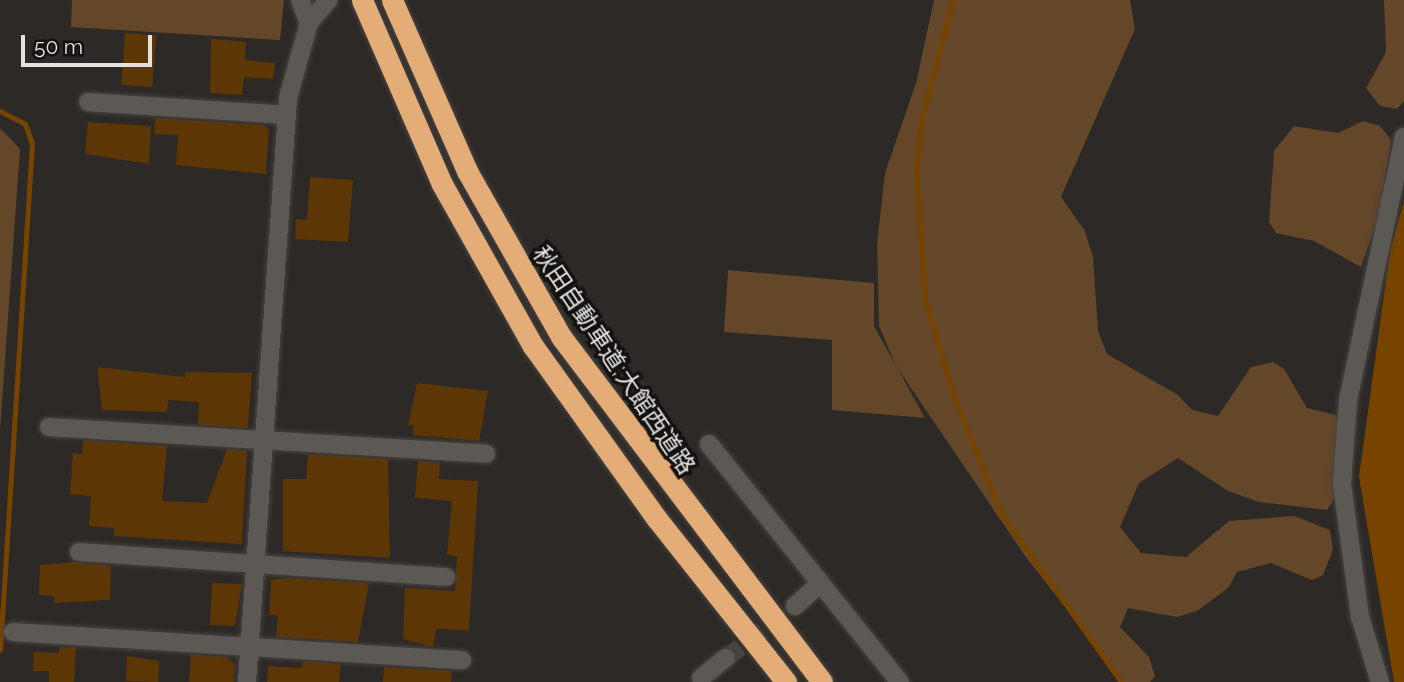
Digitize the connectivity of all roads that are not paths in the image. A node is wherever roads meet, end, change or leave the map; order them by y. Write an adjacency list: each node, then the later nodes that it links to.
1 (300, 0): 5 (street)
2 (328, 0): 5 (street)
3 (362, 0): 24 (highway)
4 (393, 0): 25 (highway, 秋田自動車道;大館西道路)
5 (309, 23): 7 (street)
6 (88, 102): 7 (street)
7 (287, 116): 10 (street)
8 (1404, 136): 27 (street)
9 (48, 427): 10 (street)
10 (264, 439): 12 (street); 14 (street)
11 (709, 444): 16 (street)
12 (486, 454)
13 (79, 552): 14 (street)
14 (256, 564): 15 (street); 19 (street)
15 (446, 577)
16 (818, 585): 17 (street); 26 (street)
17 (795, 606)
18 (13, 632): 19 (street)
19 (250, 647): 21 (street); 23 (street)
20 (726, 658): 22 (street)
21 (462, 660)
22 (701, 678)
23 (247, 682)
24 (786, 682)
25 (822, 682)
26 (900, 682)
27 (1380, 682)

